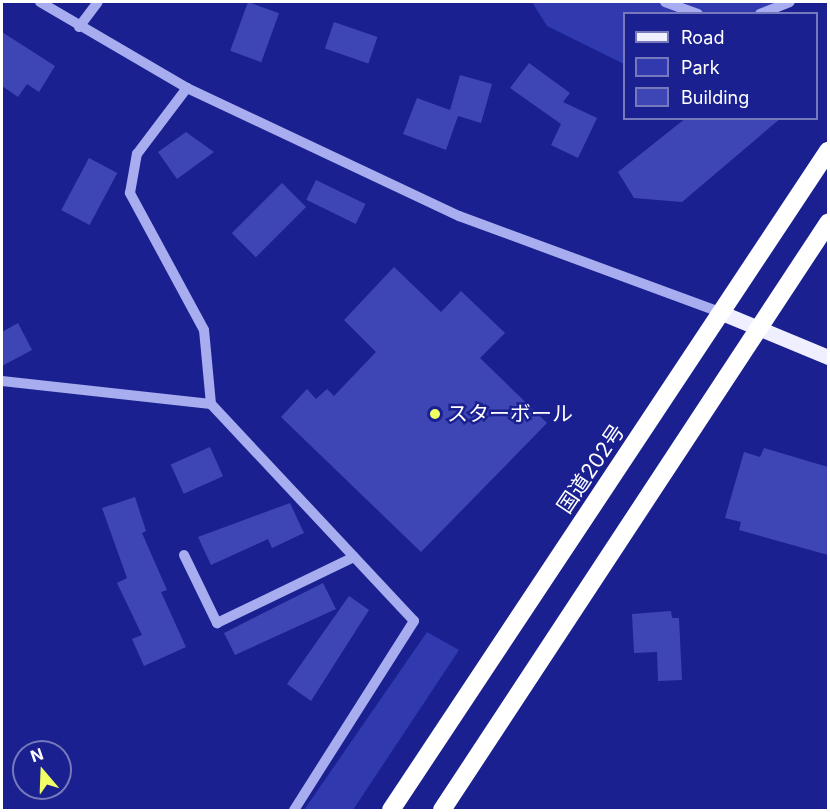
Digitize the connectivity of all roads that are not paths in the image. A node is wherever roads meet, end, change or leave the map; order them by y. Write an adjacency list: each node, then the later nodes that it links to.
1 (40, 2): 7 (street)
2 (98, 2): 7 (street)
3 (665, 2): 5 (street)
4 (790, 2): 6 (street)
5 (692, 12)
6 (765, 12)
7 (79, 27): 8 (street)
8 (187, 88): 11 (street); 15 (street)
9 (828, 152): 11 (highway, 国道202号)
10 (828, 223): 12 (highway)
11 (722, 313): 12 (main road); 19 (highway, 国道202号)
12 (759, 329): 13 (main road); 20 (highway)
13 (828, 357)
14 (2, 381): 15 (street)
15 (211, 404): 17 (street)
16 (184, 555): 17 (street)
17 (354, 557): 18 (street)
18 (294, 810)
19 (391, 810)
20 (442, 810)

